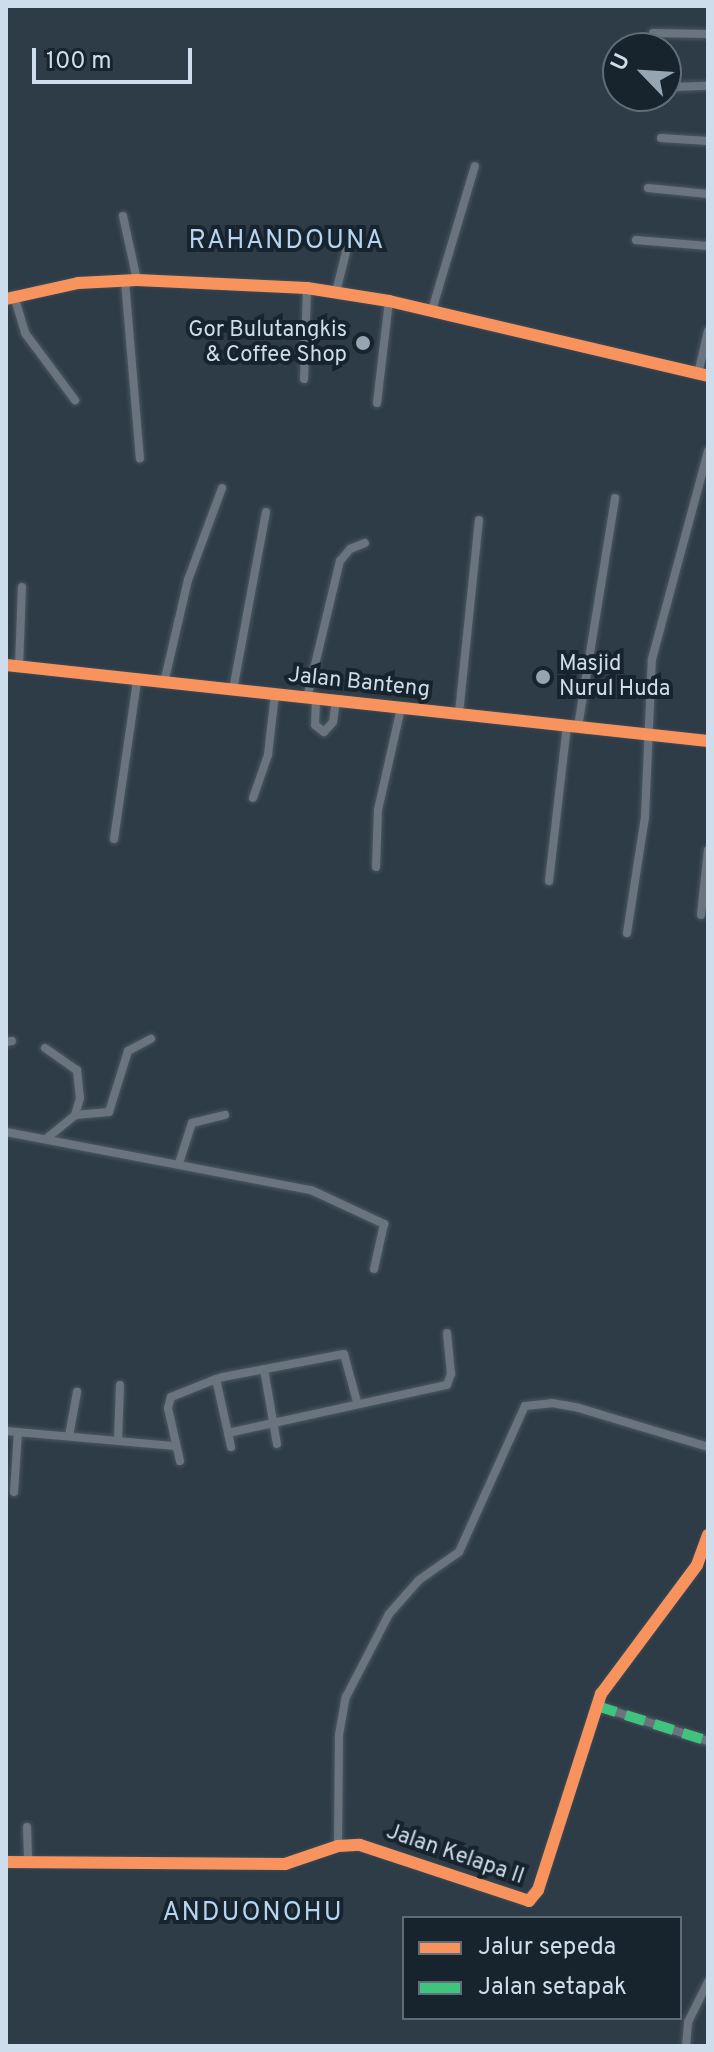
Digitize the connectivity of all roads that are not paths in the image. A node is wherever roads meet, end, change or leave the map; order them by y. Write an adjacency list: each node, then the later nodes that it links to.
1 (682, 34): 2 (street)
2 (708, 34)
3 (708, 86): 4 (street)
4 (682, 87)
5 (661, 138): 6 (street)
6 (708, 141)
7 (475, 166): 20 (street)
8 (648, 188): 9 (street)
9 (708, 194)
10 (123, 216): 14 (street)
11 (636, 240): 12 (street)
12 (708, 246)
13 (347, 248): 17 (street)
14 (137, 280): 15 (street); 16 (street)
15 (125, 281): 18 (street); 28 (street)
16 (307, 288): 17 (street); 24 (street)
17 (336, 292): 19 (street)
18 (10, 297): 25 (street)
19 (389, 301): 20 (street); 26 (street)
20 (432, 310): 22 (street)
21 (708, 331): 22 (street)
22 (698, 374): 23 (street)
23 (708, 376)
24 (304, 379)
25 (75, 400)
26 (377, 403)
27 (708, 451): 47 (street)
28 (140, 458)
29 (222, 488): 38 (street)
30 (615, 498): 46 (street)
31 (266, 512): 39 (street)
32 (479, 520): 44 (street)
33 (365, 543): 41 (street)
34 (22, 587): 36 (street)
35 (6, 665): 36 (street, Jalan Banteng)
36 (19, 667): 37 (street, Jalan Banteng)
37 (137, 681): 38 (street, Jalan Banteng); 50 (street)
38 (164, 683): 39 (street, Jalan Banteng)
39 (233, 690): 40 (street, Jalan Banteng)
40 (275, 694): 41 (street, Jalan Banteng); 49 (street)
41 (312, 698): 42 (street, Jalan Banteng); 42 (street)
42 (336, 701): 43 (street, Jalan Banteng)
43 (401, 708): 44 (street, Jalan Banteng); 52 (street)
44 (459, 713): 45 (street, Jalan Banteng)
45 (567, 726): 46 (street, Jalan Banteng); 53 (street)
46 (578, 727): 47 (street, Jalan Banteng)
47 (649, 733): 48 (street, Jalan Banteng); 55 (street)
48 (708, 741)
49 (253, 798)
50 (114, 839)
51 (708, 850): 54 (street)
52 (376, 867)
53 (549, 881)
54 (701, 915)
55 (627, 933)
56 (151, 1039): 58 (street)
57 (45, 1048): 58 (street)
58 (75, 1115): 61 (street)
59 (225, 1115): 62 (street)
60 (6, 1132): 61 (street)
61 (47, 1139): 62 (street)
62 (179, 1163): 63 (street)
63 (374, 1269)
64 (447, 1333): 69 (street)
65 (264, 1369): 66 (street); 69 (street); 70 (street)
66 (216, 1379): 73 (street); 77 (street)
67 (120, 1385): 75 (street)
68 (77, 1392): 74 (street)
69 (357, 1402): 70 (street)
70 (272, 1422): 73 (street); 76 (street)
71 (6, 1431): 72 (street)
72 (18, 1432): 74 (street); 81 (street)
73 (228, 1433): 78 (street)
74 (69, 1436): 75 (street)
75 (118, 1441): 77 (street)
76 (277, 1444)
77 (175, 1446): 80 (street)
78 (231, 1447)
79 (708, 1447): 88 (street)
80 (180, 1461)
81 (14, 1492)
82 (708, 1535): 83 (street, Jalan Kelapa II)
83 (697, 1565): 84 (street); 85 (street, Jalan Kelapa II)
84 (708, 1567)
85 (597, 1706): 86 (street); 88 (street, Jalan Kelapa II)
86 (708, 1741)
87 (27, 1827): 90 (street)
88 (338, 1846): 90 (street, Jalan Kelapa II)
89 (6, 1862): 90 (street, Jalan Kelapa II)
90 (28, 1862)
91 (708, 1982): 92 (street)
92 (686, 2046)

